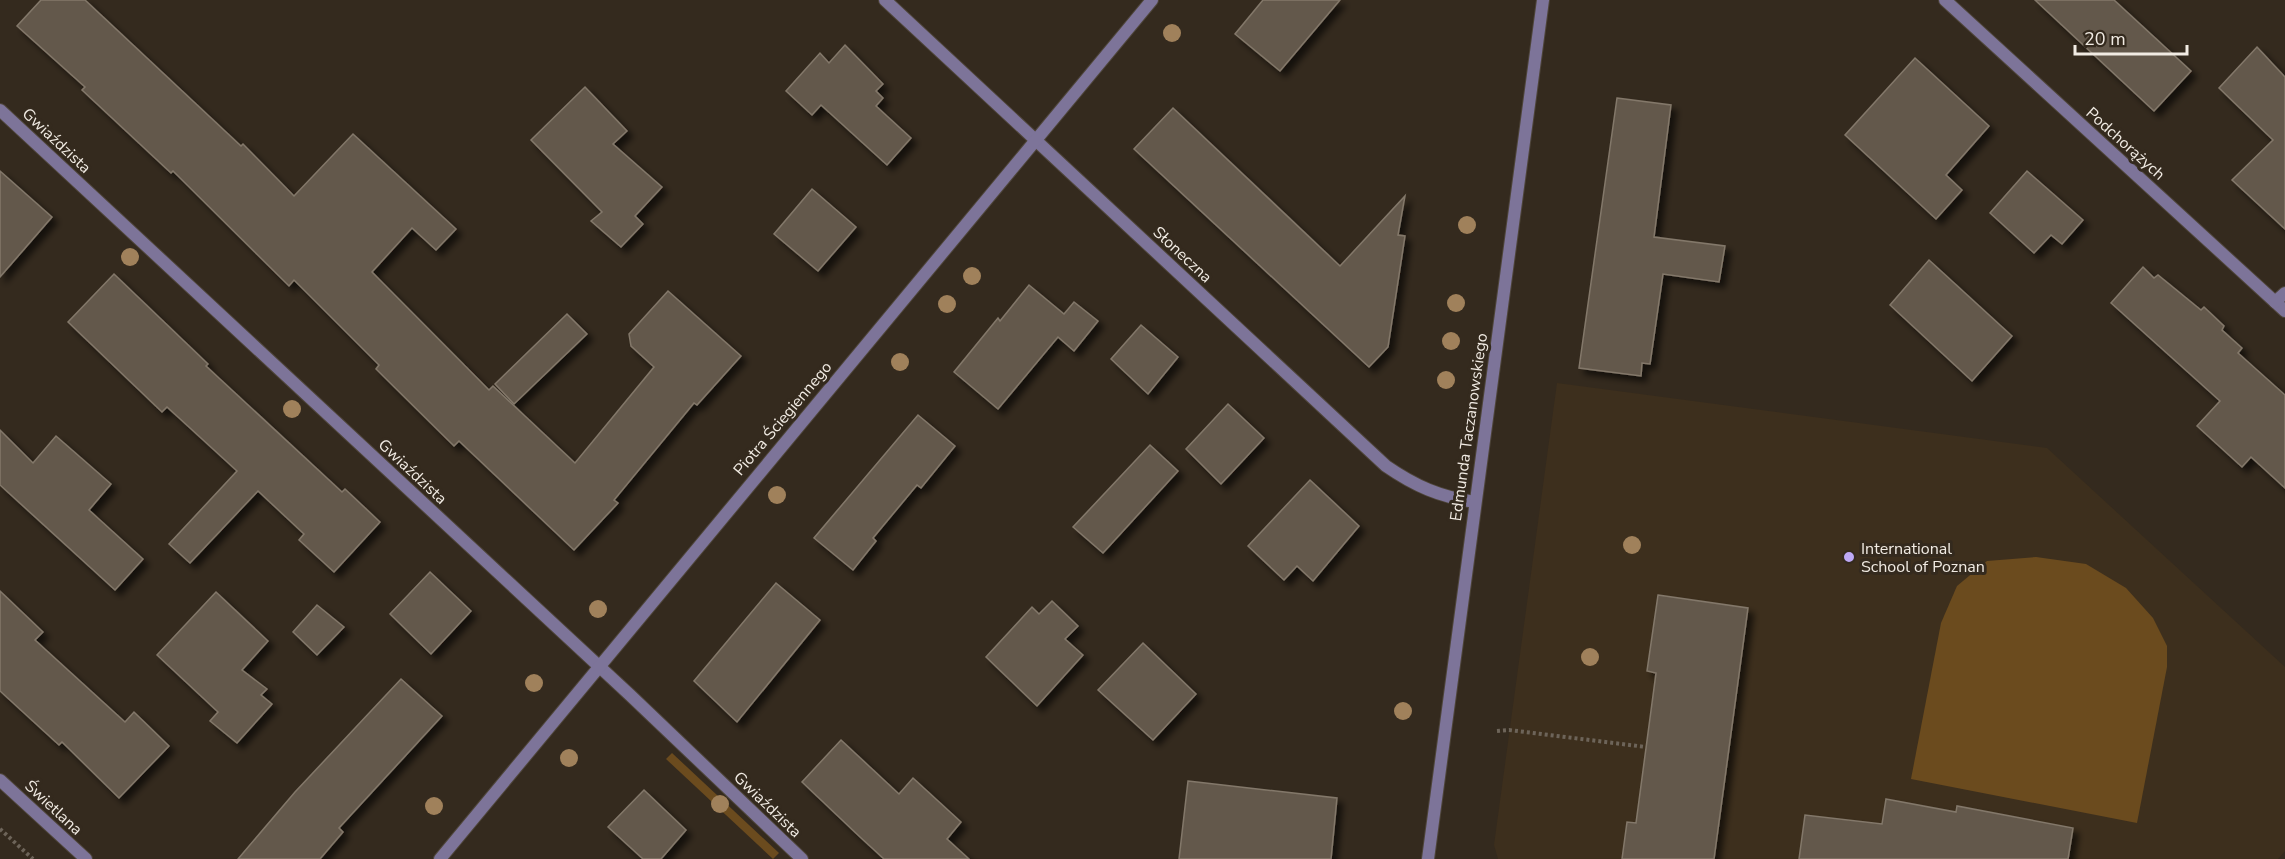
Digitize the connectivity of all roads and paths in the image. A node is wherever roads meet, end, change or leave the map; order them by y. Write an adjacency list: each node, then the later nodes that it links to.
1 (885, 0): 6 (street, Słoneczna)
2 (1152, 0): 6 (street, Piotra Ściegiennego)
3 (1543, 0): 9 (street, Edmunda Taczanowskiego)
4 (1945, 0): 8 (street, Podchorążych)
5 (0, 110): 10 (street, Gwiaździsta)
6 (1036, 139): 9 (street, Słoneczna); 10 (street, Piotra Ściegiennego)
7 (2285, 293): 8 (street)
8 (2280, 307)
9 (1474, 502): 19 (street, Edmunda Taczanowskiego)
10 (598, 666): 17 (street, Piotra Ściegiennego); 18 (street, Gwiaździsta)
11 (1497, 731): 12 (path)
12 (1646, 747)
13 (0, 780): 16 (street, Świetlana)
14 (0, 829): 15 (path)
15 (33, 859)
16 (86, 859)
17 (440, 859)
18 (802, 859)
19 (1428, 859)

